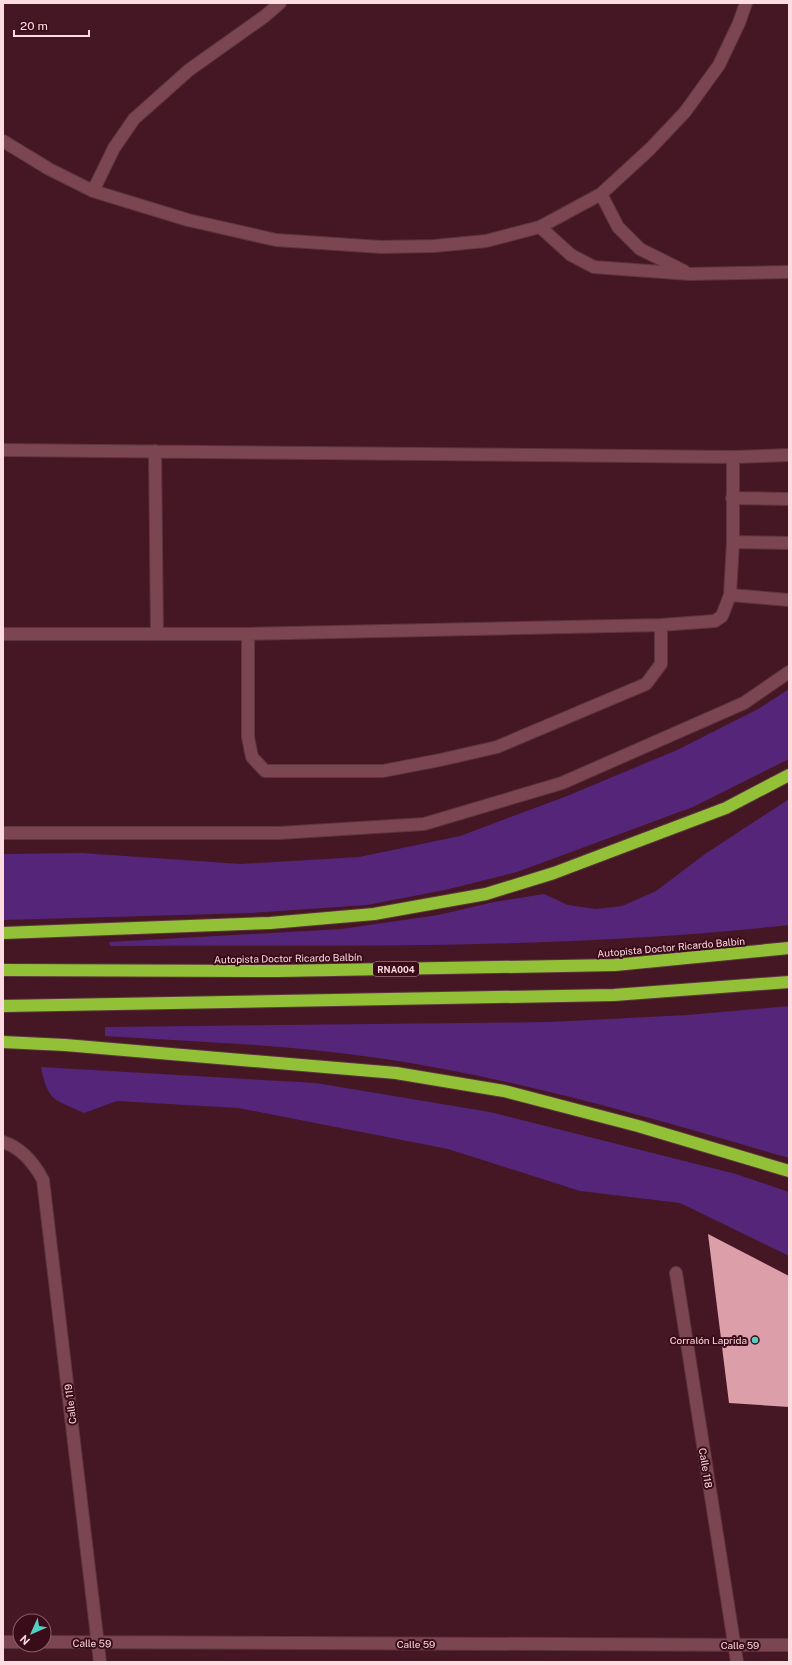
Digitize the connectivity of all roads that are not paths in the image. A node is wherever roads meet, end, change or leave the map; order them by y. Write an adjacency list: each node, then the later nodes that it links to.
1 (280, 3): 4 (street)
2 (746, 3): 5 (street)
3 (3, 141): 4 (street)
4 (92, 191): 6 (street)
5 (601, 194): 6 (street); 8 (street)
6 (540, 227): 8 (street)
7 (789, 272): 8 (street)
8 (689, 274)
9 (3, 450): 10 (street)
10 (155, 451): 12 (street); 21 (street)
11 (789, 455): 12 (street)
12 (733, 457): 13 (street)
13 (732, 498): 14 (street); 15 (street)
14 (789, 499)
15 (733, 542): 16 (street); 17 (street)
16 (789, 543)
17 (730, 595): 18 (street); 19 (street)
18 (789, 600)
19 (661, 625): 22 (street); 22 (street)
20 (3, 634): 21 (street)
21 (157, 634): 22 (street)
22 (248, 634)
23 (789, 672): 25 (street)
24 (789, 775): 26 (highway)
25 (3, 833)
26 (3, 933)
27 (789, 948): 28 (highway, Autopista Doctor Ricardo Balbín / RNA004)
28 (3, 970)
29 (789, 982): 30 (highway)
30 (3, 1006)
31 (3, 1042): 33 (highway)
32 (3, 1142): 36 (street, Calle 119)
33 (789, 1171)
34 (676, 1274): 37 (street, Calle 118)
35 (52, 1642): 36 (street, Calle 59)
36 (98, 1644): 37 (street, Calle 59); 39 (street, Calle 119)
37 (734, 1645): 38 (street, Calle 59); 40 (street, Calle 118)
38 (789, 1645)
39 (100, 1662)
40 (737, 1662)

